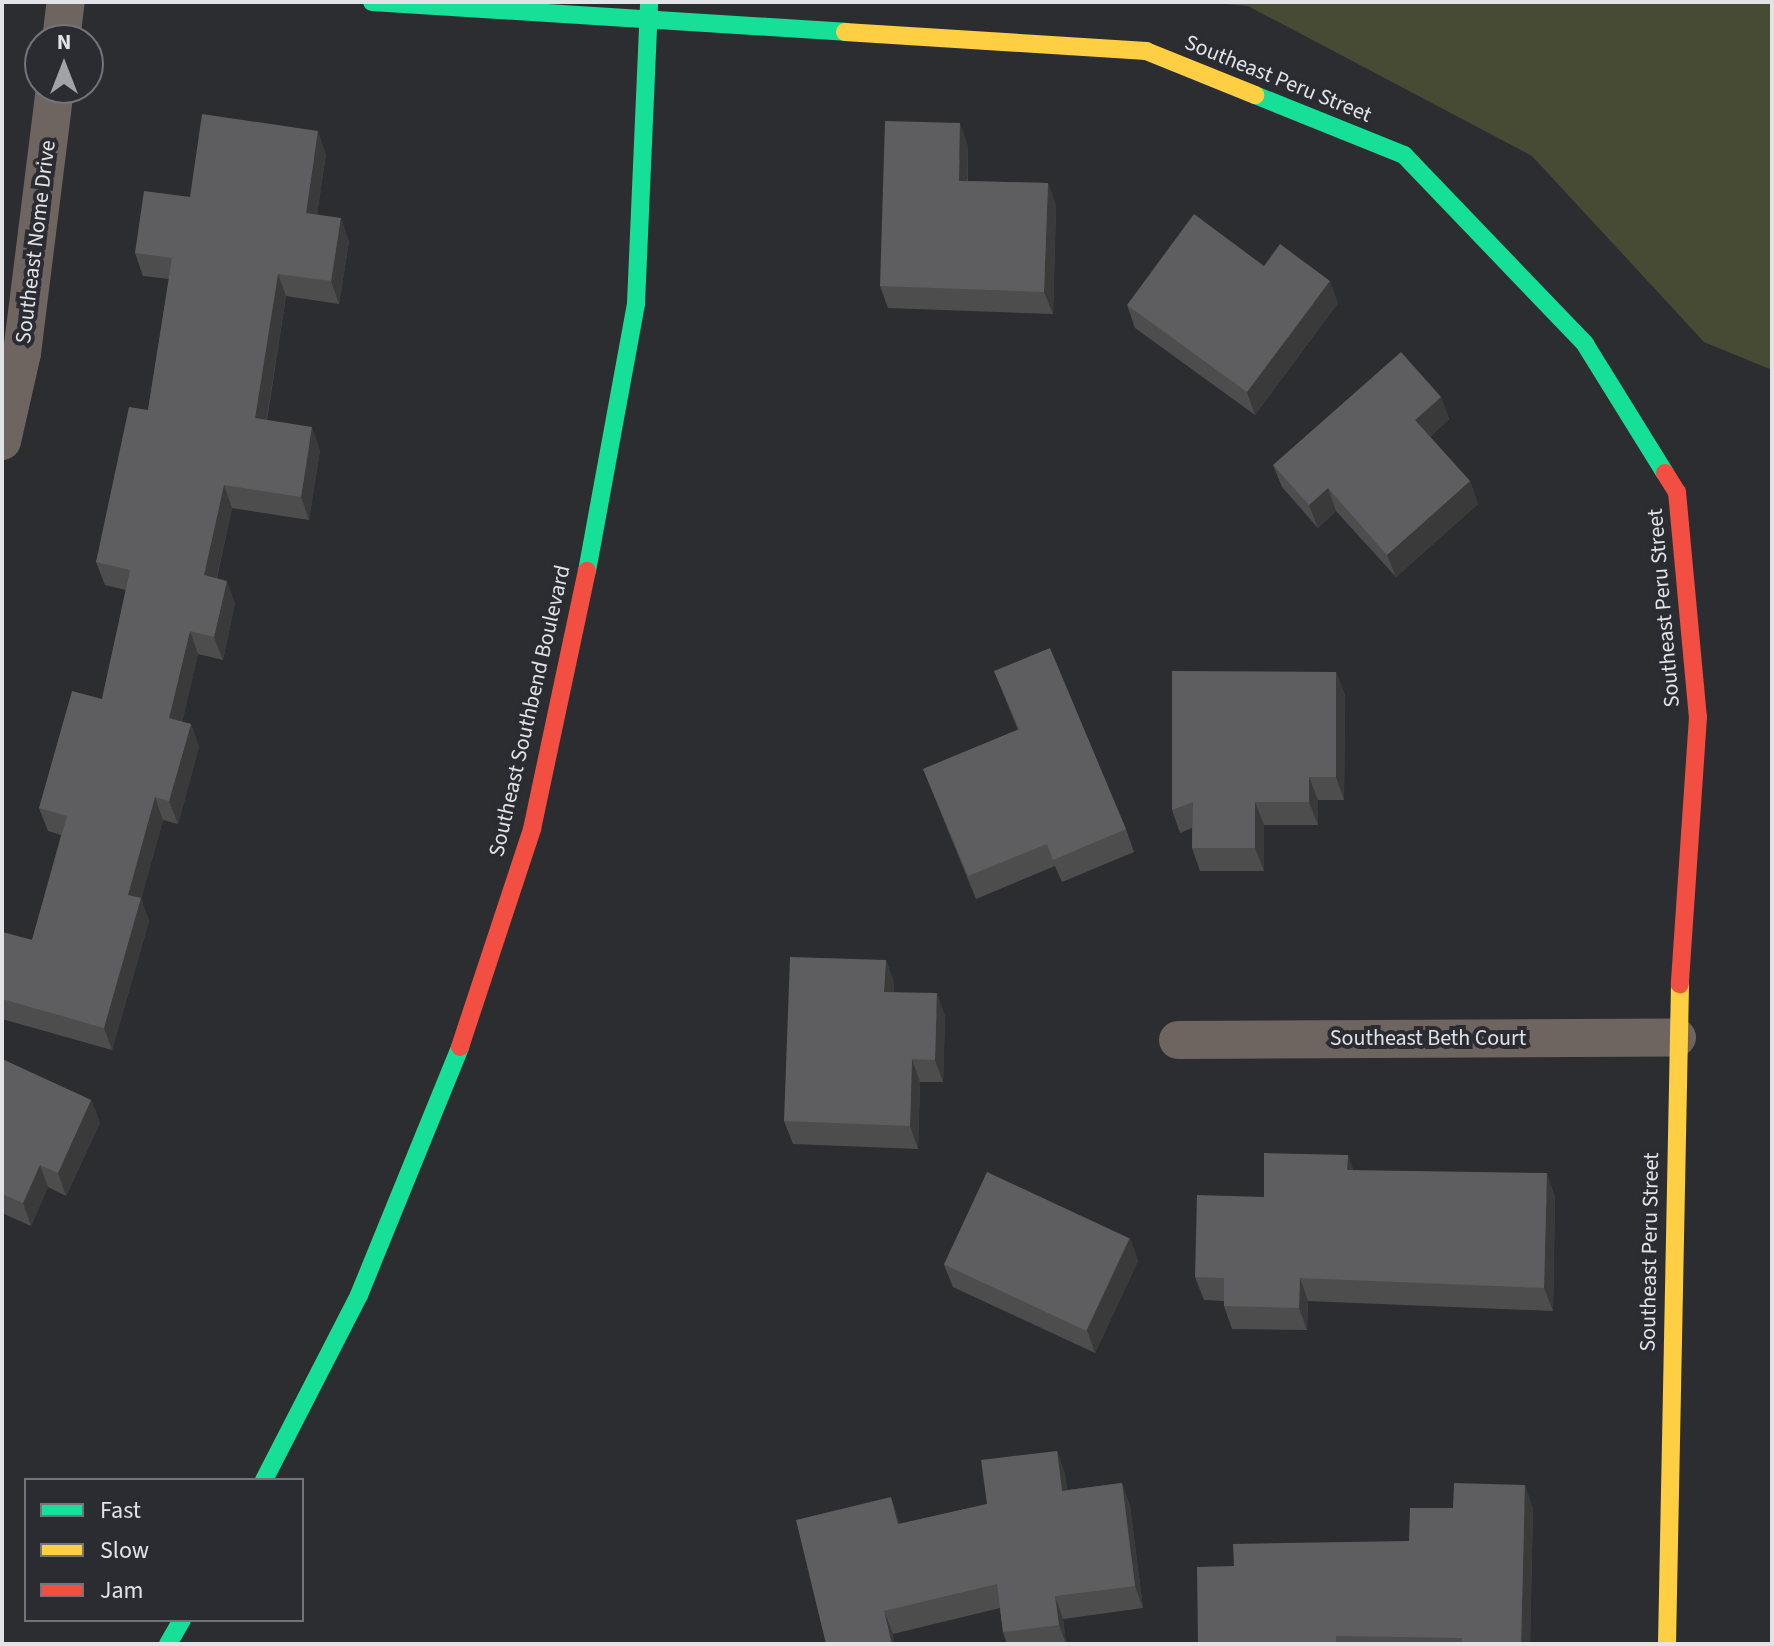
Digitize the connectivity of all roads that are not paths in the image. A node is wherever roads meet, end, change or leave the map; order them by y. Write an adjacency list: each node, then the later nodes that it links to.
1 (66, 2): 4 (street)
2 (372, 2): 3 (street, Southeast Peru Street)
3 (649, 9): 7 (street, Southeast Peru Street); 9 (street, Southeast Southbend Boulevard)
4 (63, 24)
5 (53, 104): 6 (street, Southeast Nome Drive)
6 (2, 441)
7 (1677, 1037): 8 (street, Southeast Beth Court); 12 (street, Southeast Peru Street)
8 (1178, 1040)
9 (265, 1478)
10 (181, 1622): 11 (street)
11 (168, 1644)
12 (1667, 1644)

